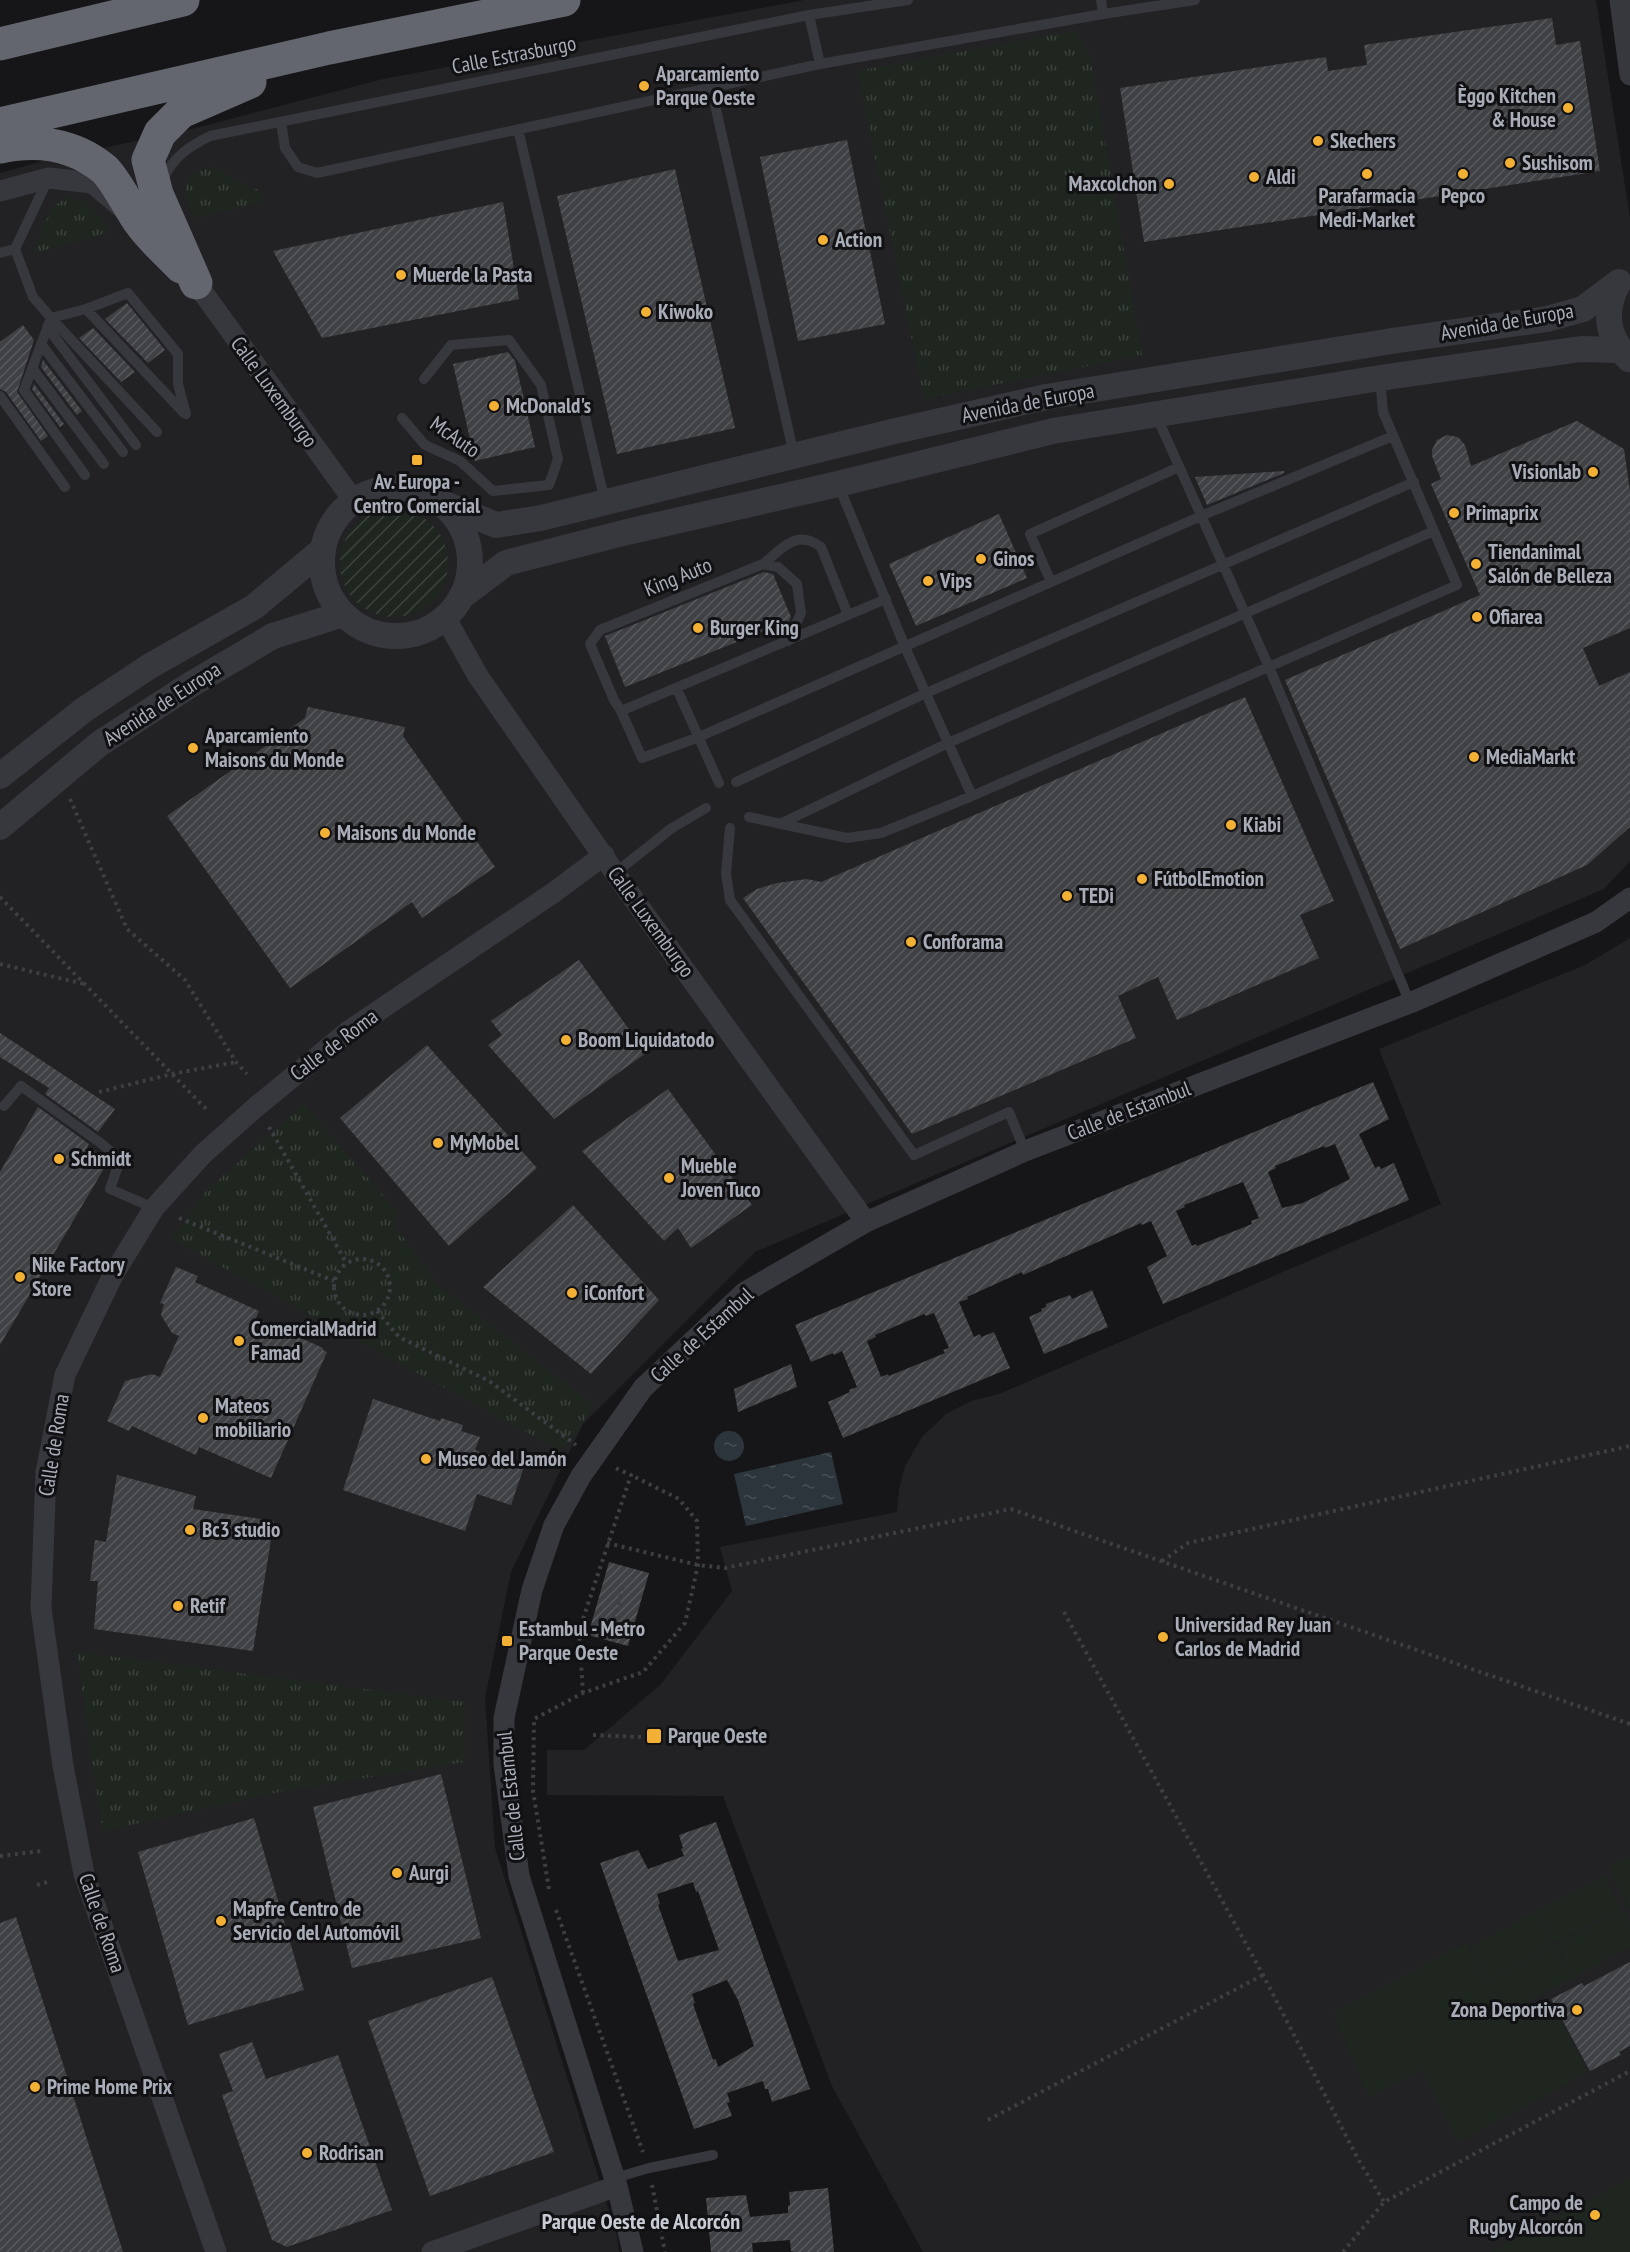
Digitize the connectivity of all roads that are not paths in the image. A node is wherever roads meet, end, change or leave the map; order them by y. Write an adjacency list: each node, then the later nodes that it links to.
1 (183, 0): 9 (highway)
2 (564, 0): 10 (highway)
3 (908, 0): 8 (lane, Calle Estrasburgo)
4 (1101, 0): 7 (lane)
5 (1195, 0): 7 (lane)
6 (1620, 0): 12 (street)
7 (1103, 14): 11 (lane)
8 (809, 15): 11 (lane); 14 (lane, Calle Estrasburgo)
9 (0, 44)
10 (329, 48): 15 (highway); 20 (highway)
11 (820, 64): 13 (lane)
12 (1630, 75)
13 (711, 87): 16 (lane); 40 (lane)
14 (281, 122): 16 (lane); 20 (lane, Calle Estrasburgo)
15 (0, 124)
16 (518, 129): 49 (lane)
17 (0, 147): 21 (highway)
18 (49, 178): 19 (street); 21 (street); 22 (lane)
19 (0, 190)
20 (157, 194): 25 (highway)
21 (141, 225): 25 (highway)
22 (15, 249): 23 (lane); 27 (lane)
23 (0, 253)
24 (1624, 277): 29 (street); 40 (street, Avenida de Europa)
25 (196, 283): 47 (street, Calle Luxemburgo)
26 (86, 309): 26 (lane); 27 (lane)
27 (49, 323): 28 (lane); 36 (lane); 38 (lane)
28 (41, 344): 30 (lane); 39 (lane)
29 (1624, 355): 31 (street, Avenida de Europa)
30 (32, 368): 41 (lane); 43 (lane)
31 (1380, 378): 34 (street, Avenida de Europa); 37 (lane)
32 (424, 379): 35 (lane, McAuto)
33 (0, 396): 46 (lane)
34 (1156, 415): 42 (lane); 45 (street, Avenida de Europa)
35 (402, 418)
36 (157, 432)
37 (1393, 436): 44 (lane); 50 (lane)
38 (136, 445)
39 (123, 452)
40 (794, 456): 49 (street, Avenida de Europa)
41 (104, 464)
42 (1179, 467): 50 (lane); 55 (lane)
43 (85, 475)
44 (1414, 482): 51 (lane); 54 (lane)
45 (838, 484): 56 (street, Avenida de Europa); 57 (lane)
46 (65, 487)
47 (354, 501): 48 (street); 52 (street)
48 (440, 502): 49 (street, Avenida de Europa); 56 (street)
49 (606, 502)
50 (1201, 516): 54 (lane); 55 (lane)
51 (1434, 531): 59 (lane); 64 (lane)
52 (321, 551): 58 (street); 70 (street, Avenida de Europa)
53 (763, 564): 60 (lane); 62 (lane); 67 (lane, King Auto)
54 (1223, 565): 59 (lane); 66 (lane)
55 (1051, 582): 63 (lane)
56 (461, 597): 61 (street)
57 (886, 599): 60 (lane); 63 (lane)
58 (343, 614): 61 (street); 77 (street, Avenida de Europa)
59 (1245, 614): 64 (lane); 69 (lane)
60 (848, 615): 62 (lane)
61 (445, 617): 79 (street, Calle Luxemburgo)
62 (788, 641): 65 (lane)
63 (904, 647): 66 (lane); 68 (lane)
64 (1269, 667): 73 (lane); 81 (lane)
65 (676, 689): 67 (lane); 68 (lane)
66 (926, 693): 69 (lane); 71 (lane)
67 (621, 711): 68 (lane)
68 (699, 737): 72 (lane)
69 (948, 743): 73 (lane); 76 (lane)
70 (0, 776)
71 (736, 782)
72 (719, 783)
73 (972, 796): 76 (lane)
74 (706, 808): 79 (lane)
75 (749, 817): 76 (lane)
76 (780, 824)
77 (0, 827)
78 (730, 828): 83 (lane)
79 (610, 864): 84 (street, Calle de Roma); 85 (street, Calle Luxemburgo)
80 (1630, 897): 81 (street, Calle de Estambul)
81 (1410, 1003): 83 (street, Calle de Estambul)
82 (1, 1107): 84 (lane)
83 (1025, 1151): 85 (street, Calle de Estambul)
84 (154, 1208): 88 (street, Calle de Roma)
85 (866, 1222): 87 (street, Calle de Estambul)
86 (713, 2155): 87 (lane)
87 (616, 2182): 89 (street); 90 (street, Calle de Estambul)
88 (216, 2252)
89 (432, 2252)
90 (633, 2252)

